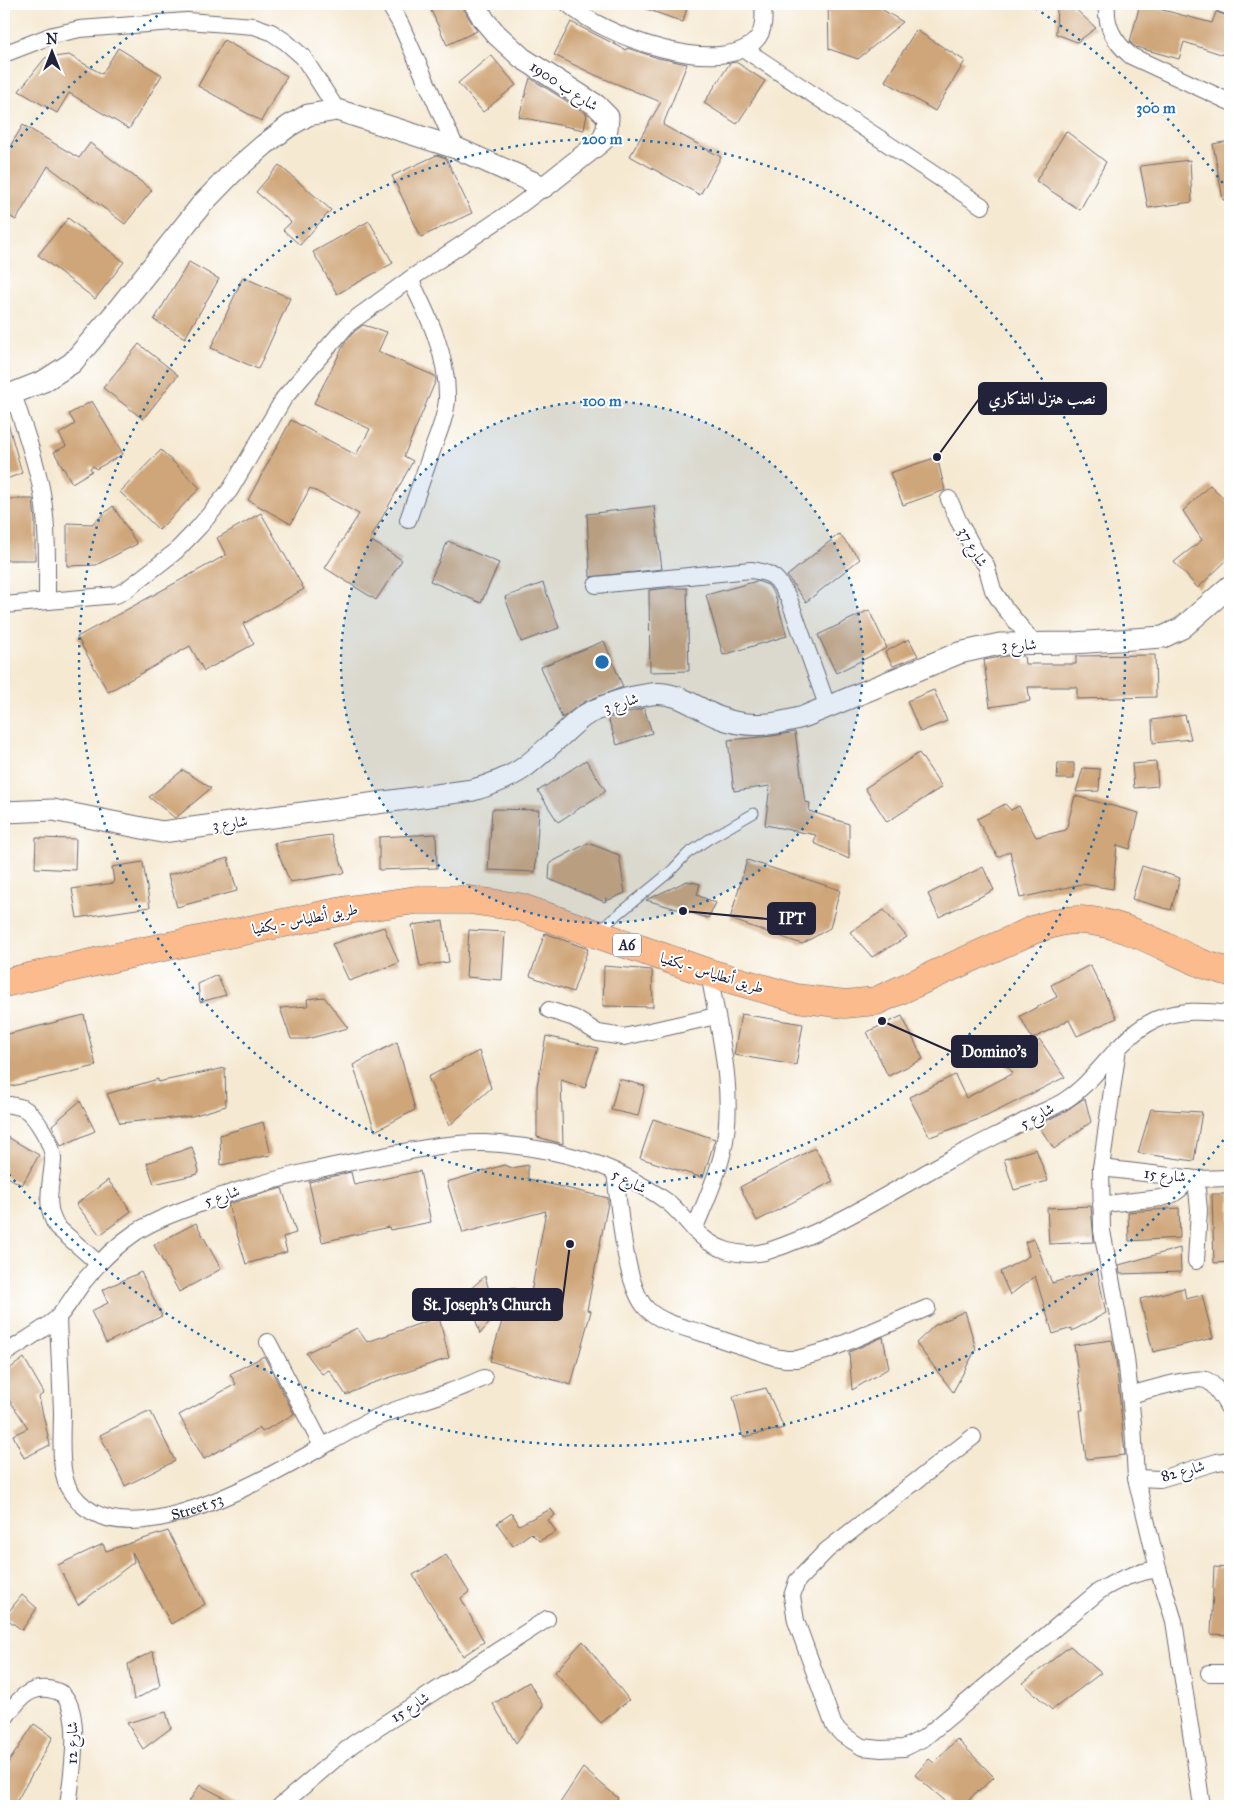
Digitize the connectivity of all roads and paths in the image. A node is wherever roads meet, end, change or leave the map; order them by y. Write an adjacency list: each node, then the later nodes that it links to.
1 (389, 4): 12 (street)
2 (475, 4): 13 (street, شارع ب 1900)
3 (568, 4): 8 (street)
4 (763, 4): 8 (street)
5 (1107, 4): 10 (street)
6 (1222, 4): 7 (street)
7 (1230, 7)
8 (744, 49): 14 (street)
9 (4, 54): 11 (street)
10 (1230, 102)
11 (337, 110): 12 (street); 16 (street)
12 (456, 148): 13 (street)
13 (544, 187): 15 (street)
14 (982, 206)
15 (410, 279): 18 (street); 21 (street)
16 (8, 395): 21 (street)
17 (949, 499): 23 (street, شارع 37)
18 (408, 520)
19 (596, 585): 24 (street)
20 (1230, 586): 23 (street, شارع 3)
21 (47, 600): 22 (street)
22 (4, 605)
23 (1028, 644): 24 (street, شارع 3)
24 (828, 708): 25 (street, شارع 3)
25 (4, 812)
26 (754, 813): 27 (lane)
27 (595, 934): 29 (highway, طريق أنطلياس - بكفيا / A6); 30 (highway, طريق أنطلياس - بكفيا / A6)
28 (1230, 972): 29 (highway, طريق أنطلياس - بكفيا / A6)
29 (709, 973): 33 (street)
30 (4, 982)
31 (549, 1010): 33 (street)
32 (1230, 1014): 34 (street, شارع 5)
33 (716, 1016): 41 (street)
34 (1118, 1048): 36 (street); 41 (street, شارع 5)
35 (4, 1104): 43 (street)
36 (1101, 1168): 38 (street, شارع 15); 40 (street)
37 (615, 1172): 41 (street, شارع 5); 43 (street, شارع 5); 44 (street)
38 (1193, 1178): 39 (street, شارع 15); 40 (street); 42 (street)
39 (1230, 1178)
40 (1101, 1205): 49 (street)
41 (694, 1230)
42 (1196, 1261)
43 (99, 1264): 45 (street, شارع 5)
44 (927, 1308)
45 (58, 1317): 47 (street, شارع 5); 52 (street, Street 53)
46 (268, 1342): 52 (street)
47 (4, 1354)
48 (484, 1378): 52 (street, Street 53)
49 (1130, 1394): 50 (street); 54 (street)
50 (1230, 1410)
51 (973, 1437): 55 (street)
52 (322, 1446)
53 (1230, 1460): 54 (street, شارع 82)
54 (1136, 1478): 55 (street)
55 (1158, 1569): 62 (street)
56 (547, 1619): 61 (street, شارع 15)
57 (1209, 1673): 58 (street)
58 (1230, 1673)
59 (4, 1720): 60 (street, شارع 12)
60 (68, 1806)
61 (280, 1806)
62 (1202, 1806)

